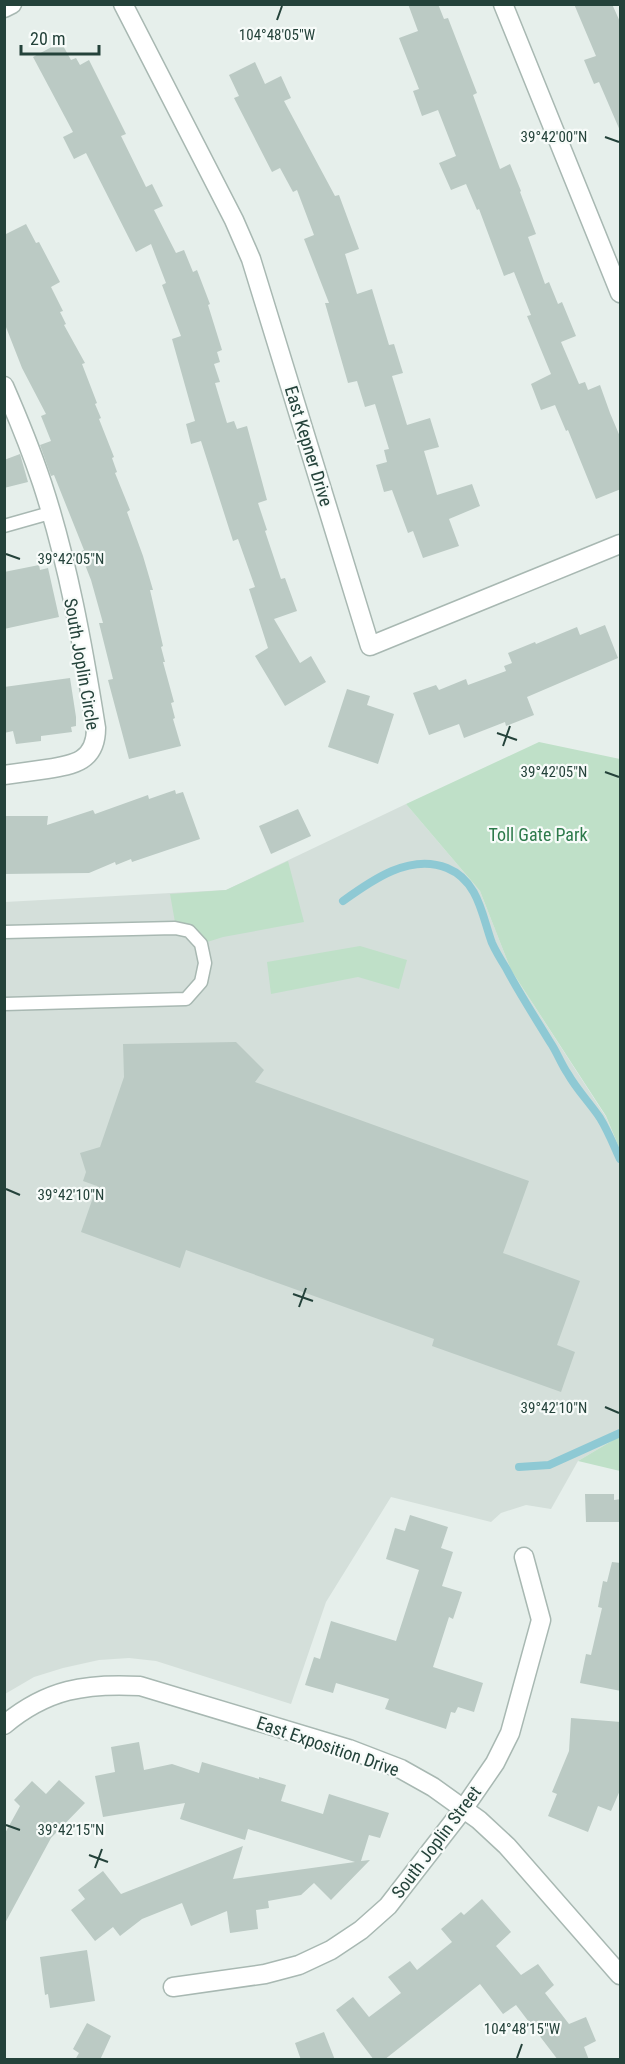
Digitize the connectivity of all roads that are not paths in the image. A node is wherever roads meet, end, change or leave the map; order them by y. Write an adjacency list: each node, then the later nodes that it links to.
1 (12, 4): 4 (street)
2 (123, 4): 9 (street, East Kepner Drive)
3 (503, 4): 5 (street)
4 (4, 8)
5 (621, 293)
6 (4, 386): 7 (street, South Joplin Circle)
7 (50, 513): 8 (lane); 10 (street, South Joplin Circle)
8 (4, 526)
9 (621, 544)
10 (4, 775)
11 (4, 932): 12 (lane)
12 (4, 1004)
13 (524, 1557): 15 (street, South Joplin Street)
14 (4, 1725): 15 (street, East Exposition Drive)
15 (464, 1808): 16 (street, East Exposition Drive); 17 (street, South Joplin Street)
16 (621, 1975)
17 (173, 1987)

